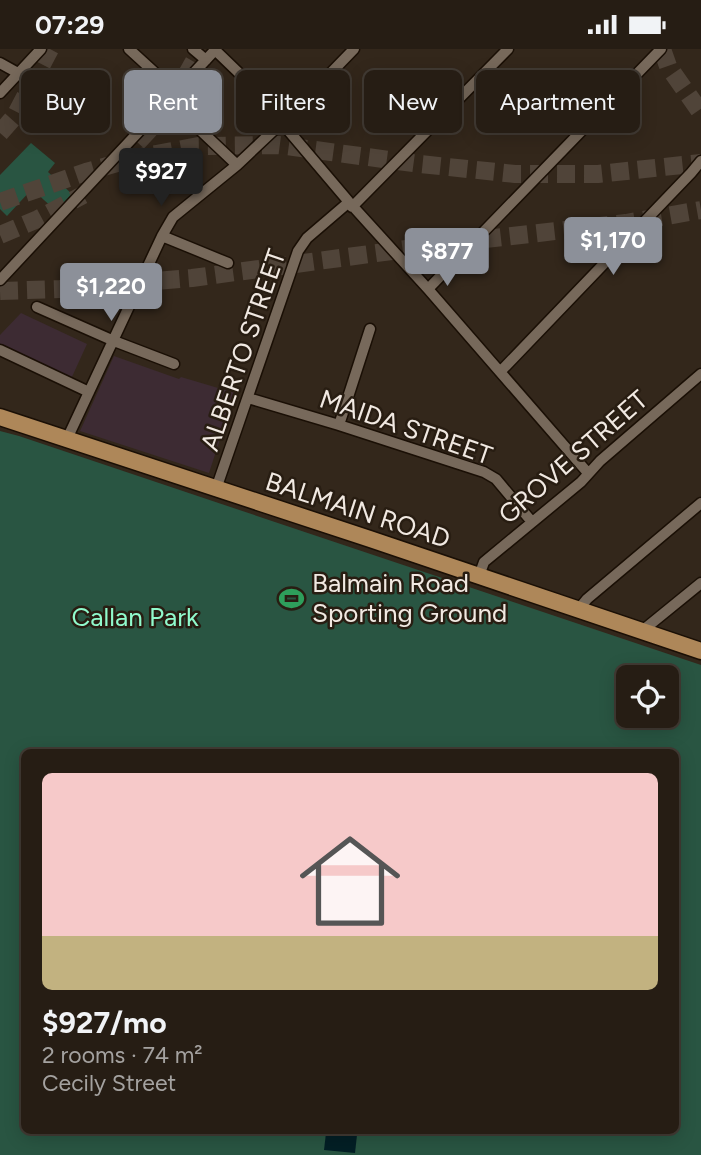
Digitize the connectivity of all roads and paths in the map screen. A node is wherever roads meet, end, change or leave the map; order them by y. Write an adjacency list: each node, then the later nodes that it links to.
1 (41, 49): 14 (street)
2 (129, 49): 10 (street)
3 (193, 49): 8 (street)
4 (354, 49): 13 (street)
5 (508, 49): 22 (street, ALBERTO STREET)
6 (661, 49): 26 (street)
7 (216, 50): 8 (street); 12 (street)
8 (206, 60): 11 (street)
9 (0, 63): 14 (street)
10 (152, 70)
11 (197, 70)
12 (236, 70)
13 (334, 70)
14 (18, 73): 15 (street)
15 (0, 93)
16 (138, 133): 25 (street)
17 (203, 133): 20 (street)
18 (271, 133): 20 (street)
19 (290, 133): 22 (street)
20 (237, 165): 23 (street)
21 (699, 168): 32 (street)
22 (350, 205): 26 (street); 35 (street, ALBERTO STREET)
23 (162, 236): 24 (street); 29 (street)
24 (228, 263)
25 (0, 280)
26 (428, 289): 32 (street)
27 (37, 307): 29 (street)
28 (370, 329): 37 (street)
29 (114, 341): 31 (street); 34 (street)
30 (0, 350): 34 (street)
31 (174, 364)
32 (500, 372): 39 (street)
33 (701, 374): 39 (street, GROVE STREET)
34 (89, 392): 38 (street)
35 (248, 398): 37 (street, MAIDA STREET); 40 (street, ALBERTO STREET)
36 (0, 417): 38 (main road, BALMAIN ROAD)
37 (338, 425): 42 (street, MAIDA STREET)
38 (67, 439): 40 (main road, BALMAIN ROAD)
39 (584, 478): 42 (street, GROVE STREET)
40 (216, 489): 43 (main road, BALMAIN ROAD)
41 (701, 503): 45 (street)
42 (533, 522): 43 (street, GROVE STREET)
43 (479, 576): 45 (main road, BALMAIN ROAD)
44 (701, 583): 46 (street)
45 (578, 610): 46 (main road, BALMAIN ROAD)
46 (642, 631): 47 (main road, BALMAIN ROAD)
47 (701, 651)

